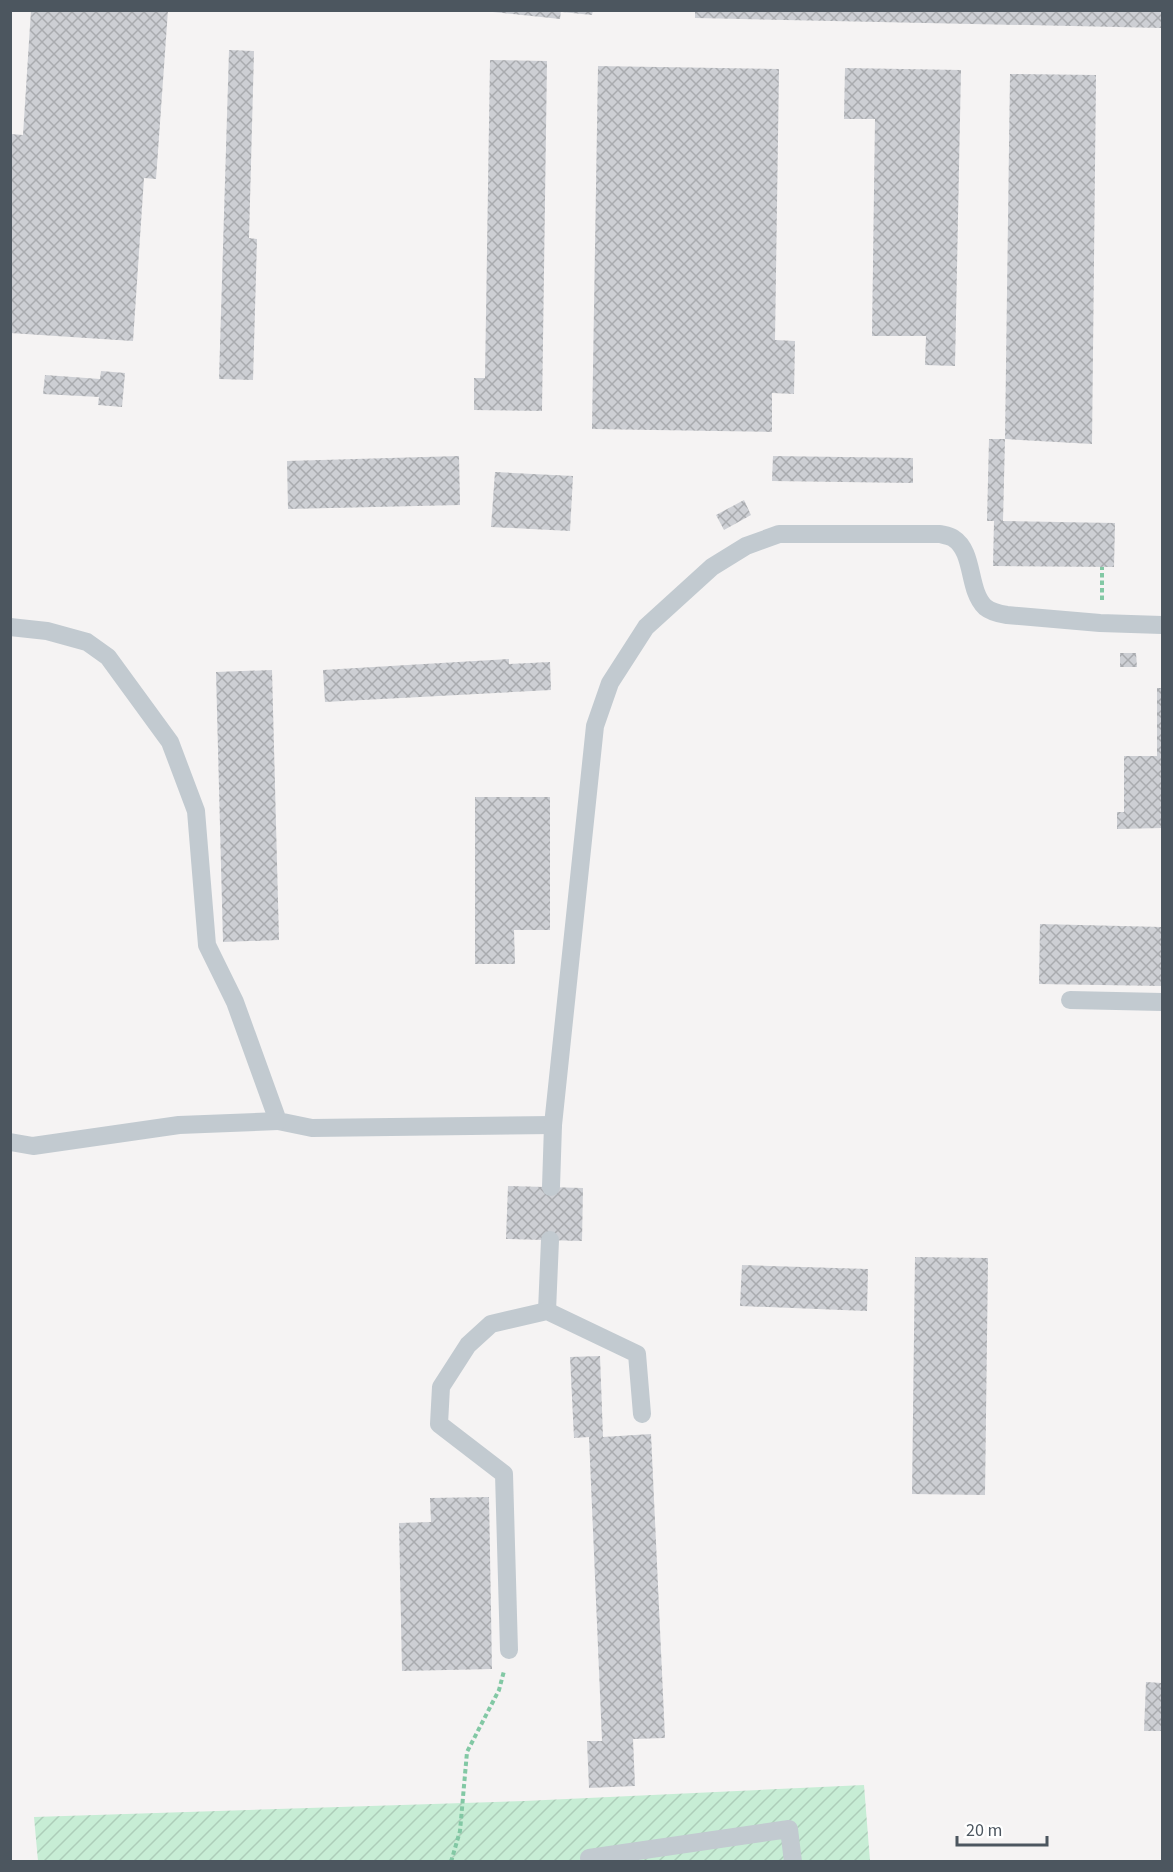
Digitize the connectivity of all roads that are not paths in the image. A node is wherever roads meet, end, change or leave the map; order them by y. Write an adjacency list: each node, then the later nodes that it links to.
1 (1162, 625): 6 (lane)
2 (10, 627): 5 (lane)
3 (1070, 1000): 4 (lane)
4 (1162, 1002)
5 (278, 1121): 6 (lane); 7 (lane)
6 (553, 1125): 8 (lane)
7 (10, 1142)
8 (551, 1187)
9 (550, 1240): 10 (lane)
10 (547, 1311): 11 (lane); 12 (lane)
11 (642, 1414)
12 (509, 1650)
13 (589, 1858): 14 (lane)
14 (793, 1862)

